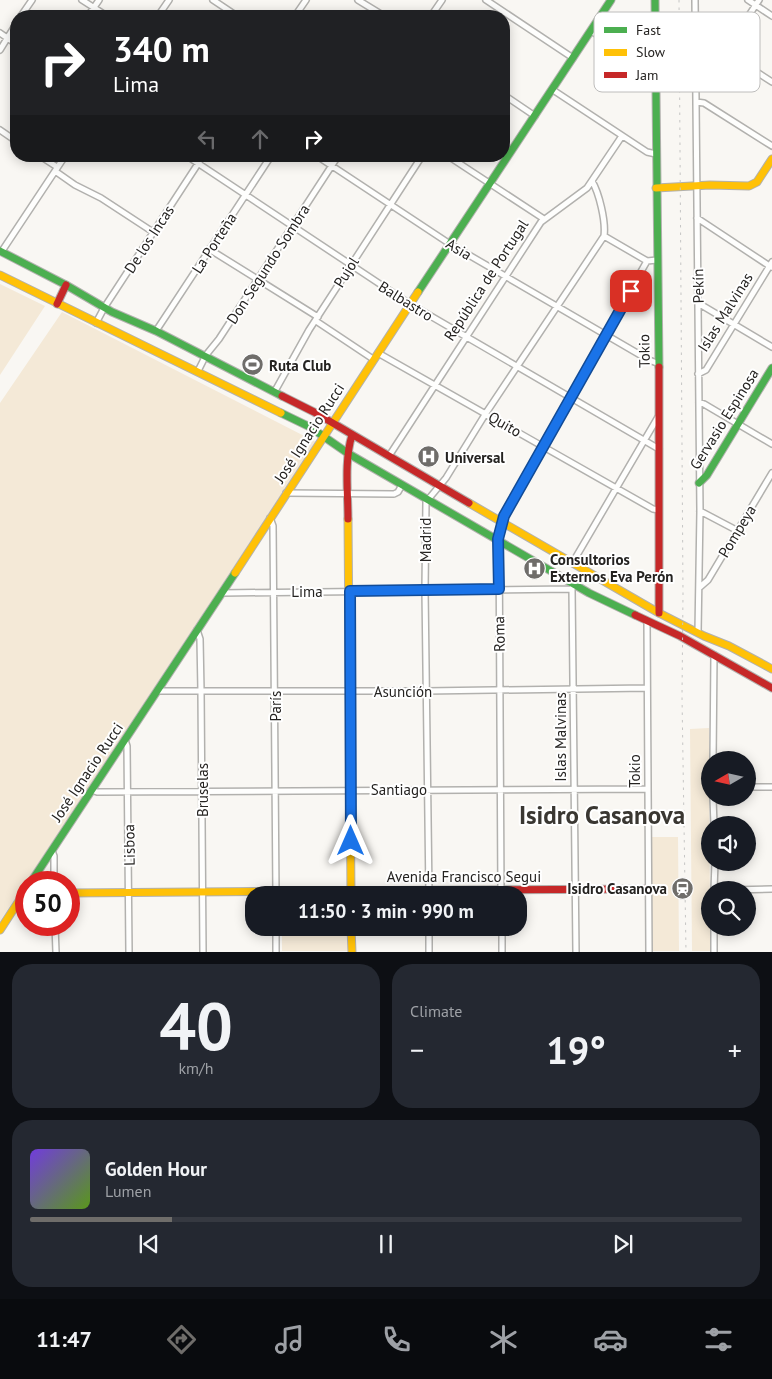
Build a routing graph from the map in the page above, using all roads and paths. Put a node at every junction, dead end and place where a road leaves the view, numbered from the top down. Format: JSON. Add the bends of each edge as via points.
{"nodes":[{"id":1,"x":82,"y":0,"type":"edge"},
{"id":2,"x":99,"y":0,"type":"edge"},
{"id":3,"x":213,"y":0,"type":"edge"},
{"id":4,"x":358,"y":0,"type":"edge"},
{"id":5,"x":486,"y":0,"type":"edge"},
{"id":6,"x":611,"y":0,"type":"edge"},
{"id":7,"x":748,"y":0,"type":"edge"},
{"id":8,"x":757,"y":2,"type":"edge"},
{"id":9,"x":94,"y":8,"type":"junction"},
{"id":10,"x":97,"y":10,"type":"edge"},
{"id":11,"x":225,"y":10,"type":"edge"},
{"id":12,"x":374,"y":10,"type":"edge"},
{"id":13,"x":501,"y":10,"type":"edge"},
{"id":14,"x":603,"y":12,"type":"edge"},
{"id":15,"x":510,"y":16,"type":"edge"},
{"id":16,"x":772,"y":16,"type":"edge"},
{"id":17,"x":594,"y":26,"type":"edge"},
{"id":18,"x":591,"y":31,"type":"junction"},
{"id":19,"x":10,"y":33,"type":"edge"},
{"id":20,"x":594,"y":33,"type":"edge"},
{"id":21,"x":0,"y":34,"type":"edge"},
{"id":22,"x":7,"y":38,"type":"junction"},
{"id":23,"x":10,"y":40,"type":"edge"},
{"id":24,"x":0,"y":50,"type":"edge"},
{"id":25,"x":573,"y":58,"type":"junction"},
{"id":26,"x":760,"y":74,"type":"edge"},
{"id":27,"x":772,"y":82,"type":"edge"},
{"id":28,"x":553,"y":90,"type":"junction"},
{"id":29,"x":655,"y":92,"type":"edge"},
{"id":30,"x":696,"y":92,"type":"edge"},
{"id":31,"x":510,"y":99,"type":"edge"},
{"id":32,"x":696,"y":102,"type":"junction"},
{"id":33,"x":535,"y":116,"type":"junction"},
{"id":34,"x":622,"y":136,"type":"junction"},
{"id":35,"x":772,"y":146,"type":"edge"},
{"id":36,"x":510,"y":153,"type":"edge"},
{"id":37,"x":656,"y":154,"type":"junction"},
{"id":38,"x":772,"y":159,"type":"edge"},
{"id":39,"x":47,"y":162,"type":"edge"},
{"id":40,"x":61,"y":162,"type":"edge"},
{"id":41,"x":195,"y":162,"type":"edge"},
{"id":42,"x":267,"y":162,"type":"edge"},
{"id":43,"x":326,"y":162,"type":"edge"},
{"id":44,"x":334,"y":162,"type":"edge"},
{"id":45,"x":418,"y":162,"type":"edge"},
{"id":46,"x":457,"y":162,"type":"edge"},
{"id":47,"x":504,"y":162,"type":"edge"},
{"id":48,"x":198,"y":164,"type":"junction"},
{"id":49,"x":332,"y":166,"type":"junction"},
{"id":50,"x":56,"y":169,"type":"junction"},
{"id":51,"x":592,"y":181,"type":"junction"},
{"id":52,"x":490,"y":183,"type":"junction"},
{"id":53,"x":697,"y":187,"type":"junction"},
{"id":54,"x":656,"y":188,"type":"junction"},
{"id":55,"x":246,"y":195,"type":"junction"},
{"id":56,"x":390,"y":205,"type":"junction"},
{"id":57,"x":697,"y":218,"type":"junction"},
{"id":58,"x":544,"y":219,"type":"junction"},
{"id":59,"x":292,"y":226,"type":"junction"},
{"id":60,"x":153,"y":232,"type":"junction"},
{"id":61,"x":604,"y":236,"type":"junction"},
{"id":62,"x":450,"y":244,"type":"junction"},
{"id":63,"x":210,"y":249,"type":"junction"},
{"id":64,"x":1,"y":251,"type":"edge"},
{"id":65,"x":657,"y":260,"type":"junction"},
{"id":66,"x":647,"y":262,"type":"junction"},
{"id":67,"x":350,"y":265,"type":"junction"},
{"id":68,"x":771,"y":265,"type":"edge"},
{"id":69,"x":0,"y":274,"type":"edge"},
{"id":70,"x":504,"y":276,"type":"junction"},
{"id":71,"x":258,"y":279,"type":"junction"},
{"id":72,"x":66,"y":286,"type":"junction"},
{"id":73,"x":698,"y":303,"type":"junction"},
{"id":74,"x":57,"y":304,"type":"junction"},
{"id":75,"x":410,"y":304,"type":"junction"},
{"id":76,"x":556,"y":306,"type":"junction"},
{"id":77,"x":104,"y":308,"type":"junction"},
{"id":78,"x":317,"y":319,"type":"junction"},
{"id":79,"x":96,"y":323,"type":"junction"},
{"id":80,"x":734,"y":324,"type":"junction"},
{"id":81,"x":156,"y":331,"type":"junction"},
{"id":82,"x":606,"y":335,"type":"junction"},
{"id":83,"x":464,"y":337,"type":"junction"},
{"id":84,"x":772,"y":347,"type":"edge"},
{"id":85,"x":206,"y":356,"type":"junction"},
{"id":86,"x":376,"y":356,"type":"junction"},
{"id":87,"x":657,"y":363,"type":"junction"},
{"id":88,"x":516,"y":367,"type":"junction"},
{"id":89,"x":772,"y":368,"type":"edge"},
{"id":90,"x":198,"y":370,"type":"junction"},
{"id":91,"x":698,"y":374,"type":"junction"},
{"id":92,"x":434,"y":385,"type":"junction"},
{"id":93,"x":275,"y":391,"type":"junction"},
{"id":94,"x":570,"y":398,"type":"junction"},
{"id":95,"x":699,"y":402,"type":"junction"},
{"id":96,"x":486,"y":413,"type":"junction"},
{"id":97,"x":658,"y":416,"type":"junction"},
{"id":98,"x":333,"y":422,"type":"junction"},
{"id":99,"x":739,"y":425,"type":"junction"},
{"id":100,"x":352,"y":434,"type":"junction"},
{"id":101,"x":324,"y":436,"type":"junction"},
{"id":102,"x":643,"y":440,"type":"junction"},
{"id":103,"x":772,"y":444,"type":"edge"},
{"id":104,"x":543,"y":446,"type":"junction"},
{"id":105,"x":659,"y":450,"type":"junction"},
{"id":106,"x":348,"y":454,"type":"junction"},
{"id":107,"x":389,"y":456,"type":"junction"},
{"id":108,"x":772,"y":473,"type":"edge"},
{"id":109,"x":700,"y":483,"type":"junction"},
{"id":110,"x":402,"y":485,"type":"junction"},
{"id":111,"x":440,"y":486,"type":"junction"},
{"id":112,"x":616,"y":487,"type":"junction"},
{"id":113,"x":286,"y":493,"type":"junction"},
{"id":114,"x":348,"y":493,"type":"junction"},
{"id":115,"x":427,"y":500,"type":"junction"},
{"id":116,"x":659,"y":510,"type":"junction"},
{"id":117,"x":700,"y":511,"type":"junction"},
{"id":118,"x":270,"y":518,"type":"junction"},
{"id":119,"x":501,"y":521,"type":"junction"},
{"id":120,"x":738,"y":531,"type":"junction"},
{"id":121,"x":498,"y":539,"type":"junction"},
{"id":122,"x":573,"y":562,"type":"junction"},
{"id":123,"x":573,"y":586,"type":"junction"},
{"id":124,"x":700,"y":587,"type":"junction"},
{"id":125,"x":499,"y":589,"type":"junction"},
{"id":126,"x":425,"y":590,"type":"junction"},
{"id":127,"x":350,"y":591,"type":"junction"},
{"id":128,"x":274,"y":592,"type":"junction"},
{"id":129,"x":222,"y":593,"type":"junction"},
{"id":130,"x":659,"y":613,"type":"junction"},
{"id":131,"x":647,"y":621,"type":"junction"},
{"id":132,"x":197,"y":629,"type":"junction"},
{"id":133,"x":698,"y":632,"type":"junction"},
{"id":134,"x":714,"y":655,"type":"junction"},
{"id":135,"x":772,"y":669,"type":"edge"},
{"id":136,"x":647,"y":688,"type":"junction"},
{"id":137,"x":772,"y":688,"type":"edge"},
{"id":138,"x":573,"y":689,"type":"junction"},
{"id":139,"x":500,"y":690,"type":"junction"},
{"id":140,"x":158,"y":691,"type":"junction"},
{"id":141,"x":201,"y":691,"type":"junction"},
{"id":142,"x":274,"y":691,"type":"junction"},
{"id":143,"x":351,"y":691,"type":"junction"},
{"id":144,"x":426,"y":691,"type":"junction"},
{"id":145,"x":125,"y":740,"type":"junction"},
{"id":146,"x":713,"y":751,"type":"edge"},
{"id":147,"x":756,"y":787,"type":"edge"},
{"id":148,"x":772,"y":787,"type":"edge"},
{"id":149,"x":573,"y":788,"type":"junction"},
{"id":150,"x":428,"y":789,"type":"junction"},
{"id":151,"x":500,"y":789,"type":"junction"},
{"id":152,"x":647,"y":789,"type":"junction"},
{"id":153,"x":91,"y":790,"type":"junction"},
{"id":154,"x":275,"y":790,"type":"junction"},
{"id":155,"x":351,"y":790,"type":"junction"},
{"id":156,"x":128,"y":791,"type":"junction"},
{"id":157,"x":202,"y":791,"type":"junction"},
{"id":158,"x":52,"y":851,"type":"junction"},
{"id":159,"x":38,"y":871,"type":"edge"},
{"id":160,"x":54,"y":871,"type":"edge"},
{"id":161,"x":276,"y":886,"type":"edge"},
{"id":162,"x":351,"y":886,"type":"edge"},
{"id":163,"x":429,"y":886,"type":"edge"},
{"id":164,"x":501,"y":886,"type":"edge"},
{"id":165,"x":576,"y":889,"type":"junction"},
{"id":166,"x":649,"y":889,"type":"junction"},
{"id":167,"x":756,"y":889,"type":"edge"},
{"id":168,"x":772,"y":889,"type":"edge"},
{"id":169,"x":527,"y":891,"type":"edge"},
{"id":170,"x":80,"y":892,"type":"edge"},
{"id":171,"x":129,"y":892,"type":"junction"},
{"id":172,"x":202,"y":892,"type":"junction"},
{"id":173,"x":245,"y":893,"type":"edge"},
{"id":174,"x":15,"y":907,"type":"edge"},
{"id":175,"x":0,"y":930,"type":"edge"},
{"id":176,"x":55,"y":936,"type":"edge"},
{"id":177,"x":276,"y":936,"type":"edge"},
{"id":178,"x":352,"y":936,"type":"edge"},
{"id":179,"x":429,"y":936,"type":"edge"},
{"id":180,"x":502,"y":936,"type":"edge"},
{"id":181,"x":714,"y":936,"type":"edge"},
{"id":182,"x":56,"y":952,"type":"edge"},
{"id":183,"x":129,"y":952,"type":"edge"},
{"id":184,"x":203,"y":952,"type":"edge"},
{"id":185,"x":276,"y":952,"type":"edge"},
{"id":186,"x":352,"y":952,"type":"edge"},
{"id":187,"x":429,"y":952,"type":"edge"},
{"id":188,"x":502,"y":952,"type":"edge"},
{"id":189,"x":576,"y":952,"type":"edge"},
{"id":190,"x":649,"y":952,"type":"edge"},
{"id":191,"x":714,"y":952,"type":"edge"}],
"edges":[{"from":1,"to":9,"type":"street"},
{"from":2,"to":9,"type":"street"},
{"from":3,"to":11,"type":"street"},
{"from":4,"to":12,"type":"street"},
{"from":5,"to":13,"type":"street"},
{"from":6,"to":14,"type":"main road","name":"José Ignacio Rucci"},
{"from":7,"to":8,"type":"street"},
{"from":8,"to":16,"type":"street"},
{"from":9,"to":10,"type":"street"},
{"from":15,"to":25,"type":"street"},
{"from":17,"to":18,"type":"main road","name":"José Ignacio Rucci"},
{"from":18,"to":20,"type":"street"},
{"from":18,"to":25,"type":"main road","name":"José Ignacio Rucci"},
{"from":19,"to":22,"type":"street"},
{"from":21,"to":22,"type":"street"},
{"from":22,"to":23,"type":"street"},
{"from":22,"to":24,"type":"street"},
{"from":25,"to":28,"type":"main road","name":"José Ignacio Rucci"},
{"from":26,"to":27,"type":"street"},
{"from":28,"to":33,"type":"main road","name":"José Ignacio Rucci"},
{"from":28,"to":34,"type":"street"},
{"from":29,"to":37,"type":"main road","name":"Tokio"},
{"from":30,"to":32,"type":"street","name":"Pekín"},
{"from":31,"to":33,"type":"street"},
{"from":32,"to":35,"type":"street","via":[[704,103]]},
{"from":32,"to":53,"type":"street","name":"Pekín"},
{"from":33,"to":36,"type":"main road","name":"José Ignacio Rucci"},
{"from":34,"to":37,"type":"street"},
{"from":34,"to":51,"type":"street","name":"República de Portugal"},
{"from":37,"to":54,"type":"main road","name":"Tokio"},
{"from":38,"to":53,"type":"main road","via":[[754,185]]},
{"from":39,"to":50,"type":"street"},
{"from":40,"to":50,"type":"street"},
{"from":41,"to":48,"type":"street","name":"Balbastro"},
{"from":42,"to":55,"type":"street","name":"La Porteña"},
{"from":43,"to":49,"type":"street","name":"Asia"},
{"from":44,"to":49,"type":"street","name":"Don Segundo Sombra"},
{"from":45,"to":56,"type":"street","name":"Pujol"},
{"from":46,"to":52,"type":"street"},
{"from":47,"to":52,"type":"main road","name":"José Ignacio Rucci"},
{"from":48,"to":55,"type":"street","name":"Balbastro"},
{"from":48,"to":60,"type":"street","name":"De los Incas"},
{"from":49,"to":56,"type":"street","name":"Asia"},
{"from":49,"to":59,"type":"street","name":"Don Segundo Sombra"},
{"from":50,"to":60,"type":"street","via":[[75,185]]},
{"from":50,"to":64,"type":"street"},
{"from":51,"to":58,"type":"street","name":"República de Portugal","via":[[582,193]]},
{"from":51,"to":61,"type":"street","via":[[598,194]]},
{"from":52,"to":58,"type":"street"},
{"from":52,"to":62,"type":"main road","name":"José Ignacio Rucci"},
{"from":53,"to":54,"type":"main road"},
{"from":53,"to":57,"type":"street","name":"Pekín"},
{"from":54,"to":65,"type":"main road","name":"Tokio"},
{"from":55,"to":59,"type":"street","name":"Balbastro"},
{"from":55,"to":63,"type":"street","name":"La Porteña"},
{"from":56,"to":62,"type":"street","name":"Asia"},
{"from":56,"to":67,"type":"street","name":"Pujol"},
{"from":57,"to":68,"type":"street"},
{"from":57,"to":73,"type":"street","name":"Pekín"},
{"from":58,"to":70,"type":"street","name":"República de Portugal"},
{"from":59,"to":67,"type":"street","name":"Balbastro"},
{"from":59,"to":71,"type":"street","name":"Don Segundo Sombra"},
{"from":60,"to":77,"type":"street","name":"De los Incas"},
{"from":61,"to":66,"type":"street"},
{"from":61,"to":76,"type":"street","name":"Madrid"},
{"from":62,"to":70,"type":"street","name":"Asia"},
{"from":62,"to":75,"type":"main road","name":"José Ignacio Rucci"},
{"from":63,"to":71,"type":"street","name":"Quito"},
{"from":63,"to":81,"type":"street","name":"La Porteña"},
{"from":64,"to":72,"type":"main road"},
{"from":65,"to":66,"type":"street"},
{"from":65,"to":87,"type":"main road","name":"Tokio"},
{"from":66,"to":82,"type":"street","name":"Roma"},
{"from":67,"to":75,"type":"street","name":"Balbastro"},
{"from":67,"to":78,"type":"street","name":"Pujol"},
{"from":68,"to":80,"type":"street","name":"Islas Malvinas"},
{"from":69,"to":74,"type":"main road"},
{"from":70,"to":76,"type":"street","name":"Asia"},
{"from":70,"to":83,"type":"street","name":"República de Portugal"},
{"from":71,"to":78,"type":"street","name":"Quito"},
{"from":71,"to":85,"type":"street","name":"Don Segundo Sombra"},
{"from":72,"to":74,"type":"main road"},
{"from":72,"to":77,"type":"main road"},
{"from":73,"to":80,"type":"street"},
{"from":73,"to":91,"type":"street","name":"Pekín"},
{"from":74,"to":79,"type":"main road"},
{"from":75,"to":83,"type":"street","name":"Balbastro"},
{"from":75,"to":86,"type":"main road","name":"José Ignacio Rucci"},
{"from":76,"to":82,"type":"street","name":"Asia"},
{"from":76,"to":88,"type":"street","name":"Madrid"},
{"from":77,"to":79,"type":"street","name":"De los Incas"},
{"from":77,"to":81,"type":"main road"},
{"from":78,"to":86,"type":"street","name":"Quito"},
{"from":78,"to":93,"type":"street","name":"Pujol"},
{"from":79,"to":90,"type":"main road"},
{"from":80,"to":84,"type":"street"},
{"from":80,"to":91,"type":"street","name":"Islas Malvinas","via":[[706,370]]},
{"from":81,"to":85,"type":"main road"},
{"from":82,"to":87,"type":"street","name":"Asia"},
{"from":82,"to":94,"type":"street","name":"Roma"},
{"from":83,"to":88,"type":"street","name":"Balbastro"},
{"from":83,"to":92,"type":"street","name":"República de Portugal"},
{"from":85,"to":90,"type":"street","name":"Don Segundo Sombra"},
{"from":85,"to":93,"type":"main road"},
{"from":86,"to":92,"type":"street","name":"Quito"},
{"from":86,"to":98,"type":"main road","name":"José Ignacio Rucci"},
{"from":87,"to":97,"type":"main road","name":"Tokio"},
{"from":88,"to":94,"type":"street","name":"Balbastro"},
{"from":88,"to":96,"type":"street","name":"Madrid"},
{"from":89,"to":99,"type":"main road","name":"Gervasio Espinosa"},
{"from":90,"to":101,"type":"main road"},
{"from":91,"to":95,"type":"street","name":"Pekín"},
{"from":92,"to":96,"type":"street","name":"Quito"},
{"from":92,"to":107,"type":"street","name":"República de Portugal"},
{"from":93,"to":98,"type":"main road"},
{"from":94,"to":102,"type":"street","name":"Balbastro"},
{"from":94,"to":104,"type":"street","name":"Roma"},
{"from":95,"to":99,"type":"street"},
{"from":95,"to":109,"type":"street","name":"Pekín"},
{"from":96,"to":104,"type":"street","name":"Quito"},
{"from":96,"to":111,"type":"street","name":"Madrid"},
{"from":97,"to":102,"type":"street"},
{"from":97,"to":105,"type":"main road","name":"Tokio"},
{"from":98,"to":100,"type":"main road"},
{"from":98,"to":101,"type":"main road","name":"José Ignacio Rucci"},
{"from":99,"to":103,"type":"street"},
{"from":99,"to":109,"type":"main road","name":"Gervasio Espinosa"},
{"from":100,"to":106,"type":"main road"},
{"from":100,"to":107,"type":"main road"},
{"from":101,"to":106,"type":"main road"},
{"from":101,"to":113,"type":"main road","name":"José Ignacio Rucci"},
{"from":102,"to":105,"type":"street","name":"Balbastro"},
{"from":102,"to":112,"type":"street"},
{"from":104,"to":112,"type":"street","name":"Quito"},
{"from":104,"to":119,"type":"street","name":"Roma"},
{"from":105,"to":116,"type":"main road","name":"Tokio"},
{"from":106,"to":110,"type":"main road"},
{"from":106,"to":114,"type":"main road"},
{"from":107,"to":111,"type":"main road"},
{"from":108,"to":120,"type":"street","name":"Pompeya"},
{"from":109,"to":117,"type":"street","name":"Pekín"},
{"from":110,"to":114,"type":"street","via":[[394,494]]},
{"from":110,"to":115,"type":"main road"},
{"from":111,"to":115,"type":"street","name":"Madrid"},
{"from":111,"to":119,"type":"main road"},
{"from":112,"to":116,"type":"street","name":"Quito"},
{"from":112,"to":122,"type":"street"},
{"from":113,"to":114,"type":"street"},
{"from":113,"to":118,"type":"main road","name":"José Ignacio Rucci"},
{"from":114,"to":127,"type":"main road"},
{"from":115,"to":121,"type":"main road"},
{"from":115,"to":126,"type":"street","name":"Madrid"},
{"from":116,"to":130,"type":"main road","name":"Tokio"},
{"from":117,"to":120,"type":"street"},
{"from":117,"to":124,"type":"street","name":"Pekín"},
{"from":118,"to":128,"type":"street","name":"París","via":[[273,526]]},
{"from":118,"to":129,"type":"main road","name":"José Ignacio Rucci"},
{"from":119,"to":121,"type":"street","name":"Roma"},
{"from":119,"to":122,"type":"main road"},
{"from":120,"to":124,"type":"street","name":"Pompeya","via":[[708,580]]},
{"from":121,"to":123,"type":"main road"},
{"from":121,"to":125,"type":"street","name":"Roma"},
{"from":122,"to":130,"type":"main road"},
{"from":123,"to":125,"type":"street","name":"Lima"},
{"from":123,"to":131,"type":"main road"},
{"from":123,"to":138,"type":"street","name":"Islas Malvinas"},
{"from":124,"to":133,"type":"street","name":"Pekín"},
{"from":125,"to":126,"type":"street","name":"Lima"},
{"from":125,"to":139,"type":"street","name":"Roma"},
{"from":126,"to":127,"type":"street","name":"Lima"},
{"from":126,"to":144,"type":"street","name":"Madrid"},
{"from":127,"to":128,"type":"street","name":"Lima"},
{"from":127,"to":143,"type":"main road"},
{"from":128,"to":129,"type":"street","name":"Lima"},
{"from":128,"to":142,"type":"street","name":"París"},
{"from":129,"to":132,"type":"main road","name":"José Ignacio Rucci"},
{"from":130,"to":133,"type":"main road"},
{"from":131,"to":134,"type":"main road"},
{"from":131,"to":136,"type":"street","name":"Tokio"},
{"from":132,"to":140,"type":"main road","name":"José Ignacio Rucci"},
{"from":132,"to":141,"type":"street","name":"Bruselas"},
{"from":133,"to":135,"type":"main road"},
{"from":134,"to":137,"type":"main road"},
{"from":134,"to":146,"type":"street"},
{"from":136,"to":138,"type":"street","name":"Asunción"},
{"from":136,"to":152,"type":"street","name":"Tokio"},
{"from":138,"to":139,"type":"street","name":"Asunción"},
{"from":138,"to":149,"type":"street","name":"Islas Malvinas"},
{"from":139,"to":144,"type":"street","name":"Asunción"},
{"from":139,"to":151,"type":"street","name":"Roma"},
{"from":140,"to":141,"type":"street","name":"Asunción"},
{"from":140,"to":145,"type":"main road","name":"José Ignacio Rucci"},
{"from":141,"to":142,"type":"street","name":"Asunción"},
{"from":141,"to":157,"type":"street","name":"Bruselas"},
{"from":142,"to":143,"type":"street","name":"Asunción"},
{"from":142,"to":154,"type":"street","name":"París"},
{"from":143,"to":144,"type":"street","name":"Asunción"},
{"from":143,"to":155,"type":"main road"},
{"from":144,"to":150,"type":"street","name":"Madrid"},
{"from":145,"to":153,"type":"main road","name":"José Ignacio Rucci"},
{"from":145,"to":156,"type":"street","name":"Lisboa"},
{"from":147,"to":148,"type":"street"},
{"from":149,"to":151,"type":"street","name":"Santiago"},
{"from":149,"to":152,"type":"street","name":"Santiago"},
{"from":149,"to":165,"type":"street","name":"Islas Malvinas"},
{"from":150,"to":151,"type":"street","name":"Santiago"},
{"from":150,"to":155,"type":"street","name":"Santiago"},
{"from":150,"to":163,"type":"street","name":"Madrid"},
{"from":151,"to":164,"type":"street","name":"Roma"},
{"from":152,"to":166,"type":"street","name":"Tokio"},
{"from":153,"to":156,"type":"street","name":"Santiago"},
{"from":153,"to":158,"type":"main road","name":"José Ignacio Rucci"},
{"from":154,"to":155,"type":"street","name":"Santiago"},
{"from":154,"to":157,"type":"street","name":"Santiago"},
{"from":154,"to":161,"type":"street","name":"París"},
{"from":155,"to":162,"type":"main road"},
{"from":156,"to":157,"type":"street","name":"Santiago"},
{"from":156,"to":171,"type":"street","name":"Lisboa"},
{"from":157,"to":172,"type":"street","name":"Bruselas"},
{"from":158,"to":159,"type":"main road","name":"José Ignacio Rucci"},
{"from":158,"to":160,"type":"street"},
{"from":165,"to":166,"type":"main road","name":"Avenida Francisco Segui"},
{"from":165,"to":169,"type":"main road","name":"Avenida Francisco Segui"},
{"from":165,"to":189,"type":"street","name":"Islas Malvinas"},
{"from":166,"to":190,"type":"street","name":"Tokio"},
{"from":167,"to":168,"type":"street"},
{"from":170,"to":171,"type":"main road","name":"Avenida Francisco Segui"},
{"from":171,"to":172,"type":"main road","name":"Avenida Francisco Segui"},
{"from":171,"to":183,"type":"street","name":"Lisboa"},
{"from":172,"to":173,"type":"main road","name":"Avenida Francisco Segui"},
{"from":172,"to":184,"type":"street","name":"Bruselas"},
{"from":174,"to":175,"type":"main road"},
{"from":176,"to":182,"type":"street"},
{"from":177,"to":185,"type":"street"},
{"from":178,"to":186,"type":"main road"},
{"from":179,"to":187,"type":"street"},
{"from":180,"to":188,"type":"street"},
{"from":181,"to":191,"type":"street"}]}
